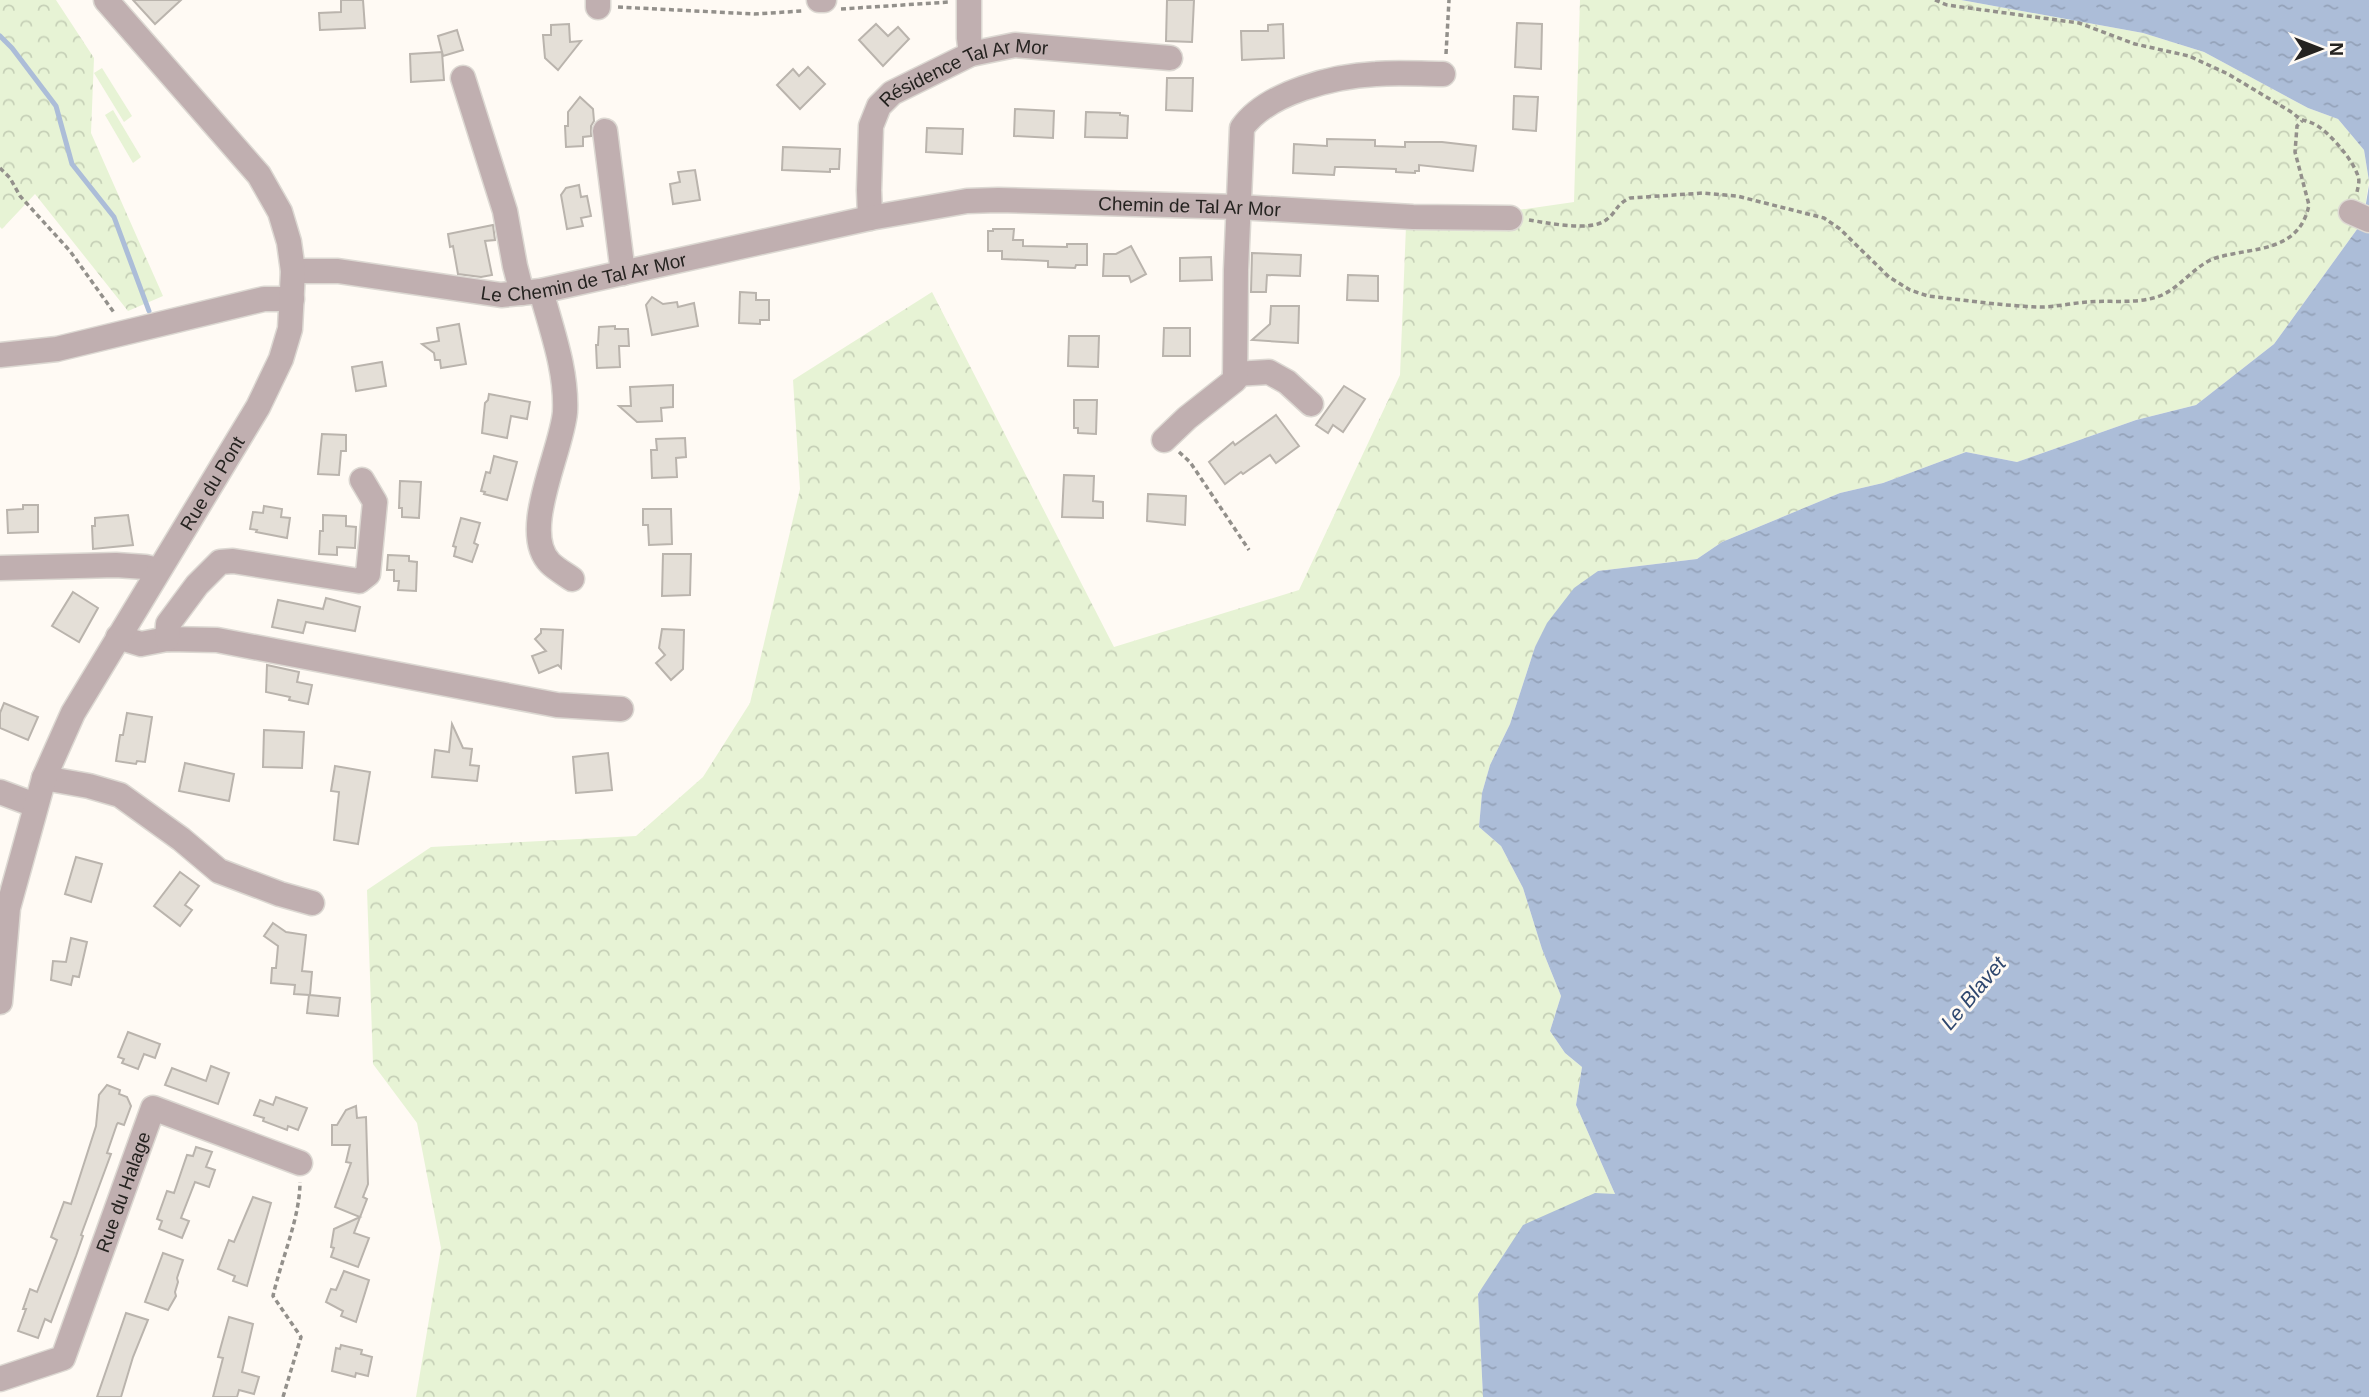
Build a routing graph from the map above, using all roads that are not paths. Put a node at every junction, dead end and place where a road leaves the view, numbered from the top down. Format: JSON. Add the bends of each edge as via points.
{"nodes":[{"id":1,"x":106,"y":0,"type":"edge"},
{"id":2,"x":969,"y":1,"type":"edge"},
{"id":3,"x":971,"y":54,"type":"junction"},
{"id":4,"x":1170,"y":58,"type":"dead end"},
{"id":5,"x":1443,"y":74,"type":"road end"},
{"id":6,"x":464,"y":78,"type":"dead end"},
{"id":7,"x":605,"y":131,"type":"dead end"},
{"id":8,"x":1238,"y":207,"type":"junction"},
{"id":9,"x":870,"y":218,"type":"junction"},
{"id":10,"x":1510,"y":218,"type":"road end"},
{"id":11,"x":293,"y":271,"type":"junction"},
{"id":12,"x":623,"y":273,"type":"junction"},
{"id":13,"x":532,"y":292,"type":"junction"},
{"id":14,"x":292,"y":299,"type":"junction"},
{"id":15,"x":0,"y":355,"type":"edge"},
{"id":16,"x":1236,"y":374,"type":"junction"},
{"id":17,"x":1311,"y":404,"type":"dead end"},
{"id":18,"x":1164,"y":440,"type":"road end"},
{"id":19,"x":362,"y":480,"type":"dead end"},
{"id":20,"x":0,"y":568,"type":"edge"},
{"id":21,"x":158,"y":570,"type":"junction"},
{"id":22,"x":572,"y":579,"type":"dead end"},
{"id":23,"x":118,"y":637,"type":"junction"},
{"id":24,"x":167,"y":639,"type":"junction"},
{"id":25,"x":621,"y":709,"type":"dead end"},
{"id":26,"x":44,"y":778,"type":"junction"},
{"id":27,"x":0,"y":792,"type":"edge"},
{"id":28,"x":35,"y":805,"type":"junction"},
{"id":29,"x":313,"y":903,"type":"dead end"},
{"id":30,"x":4,"y":909,"type":"edge"},
{"id":31,"x":0,"y":1002,"type":"edge"},
{"id":32,"x":300,"y":1163,"type":"road end"},
{"id":33,"x":0,"y":1379,"type":"edge"}],
"edges":[{"from":1,"to":11,"type":"street","name":"Rue du Pont","via":[[259,175],[280,212]]},
{"from":2,"to":3,"type":"street"},
{"from":3,"to":4,"type":"street","name":"Résidence Tal Ar Mor","via":[[1015,45]]},
{"from":3,"to":9,"type":"street","name":"Résidence Tal Ar Mor","via":[[892,93],[879,106],[871,126]]},
{"from":5,"to":8,"type":"street","via":[[1375,74],[1327,81],[1259,109],[1242,128]]},
{"from":6,"to":13,"type":"street","via":[[505,211],[515,266]]},
{"from":7,"to":12,"type":"street"},
{"from":8,"to":9,"type":"street","name":"Chemin de Tal Ar Mor","via":[[998,200]]},
{"from":8,"to":10,"type":"street","name":"Chemin de Tal Ar Mor"},
{"from":8,"to":16,"type":"street"},
{"from":9,"to":12,"type":"street","name":"Le Chemin de Tal Ar Mor"},
{"from":11,"to":13,"type":"street","name":"Le Chemin de Tal Ar Mor","via":[[338,271],[501,295]]},
{"from":11,"to":14,"type":"street","name":"Rue du Pont"},
{"from":12,"to":13,"type":"street","name":"Le Chemin de Tal Ar Mor"},
{"from":13,"to":22,"type":"street","via":[[564,375],[565,414],[541,505],[538,537],[548,562]]},
{"from":14,"to":15,"type":"street","via":[[232,305],[57,349]]},
{"from":14,"to":21,"type":"street","name":"Rue du Pont","via":[[284,349],[258,407]]},
{"from":16,"to":17,"type":"street","via":[[1269,372]]},
{"from":16,"to":18,"type":"street","via":[[1236,380]]},
{"from":19,"to":24,"type":"street","via":[[375,502],[368,574],[359,581],[220,562],[168,624]]},
{"from":20,"to":21,"type":"street","via":[[116,565]]},
{"from":21,"to":23,"type":"street","name":"Rue du Pont"},
{"from":23,"to":24,"type":"street","via":[[141,644]]},
{"from":23,"to":26,"type":"street","name":"Rue du Pont","via":[[74,713]]},
{"from":24,"to":25,"type":"street","via":[[217,640],[557,705]]},
{"from":26,"to":28,"type":"street","name":"Rue du Pont"},
{"from":26,"to":29,"type":"street","via":[[120,795],[219,871]]},
{"from":27,"to":28,"type":"street"},
{"from":28,"to":30,"type":"street","name":"Rue du Pont"},
{"from":30,"to":31,"type":"street","name":"Rue du Pont"},
{"from":32,"to":33,"type":"street","name":"Rue du Halage","via":[[153,1108],[64,1358]]}]}
